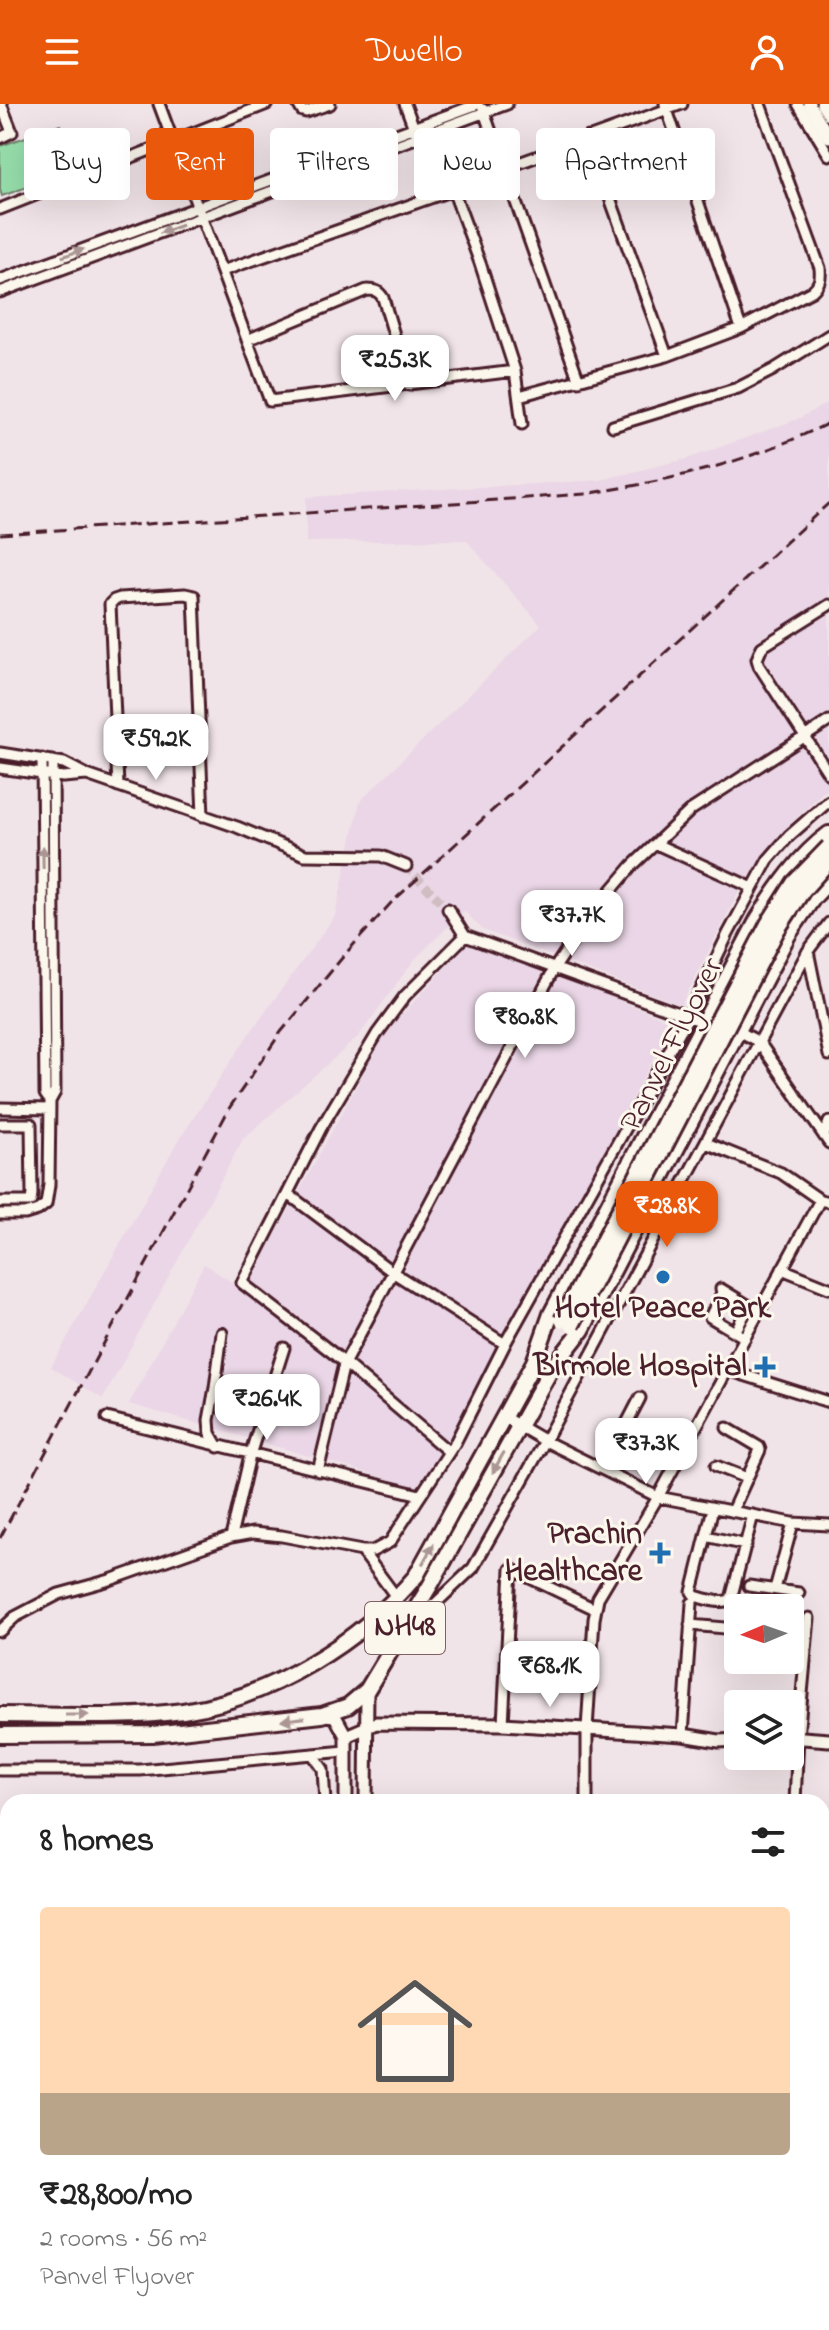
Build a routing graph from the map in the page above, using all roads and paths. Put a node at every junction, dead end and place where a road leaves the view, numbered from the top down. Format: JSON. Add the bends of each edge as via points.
{"nodes":[{"id":1,"x":1,"y":104,"type":"edge"},
{"id":2,"x":159,"y":104,"type":"edge"},
{"id":3,"x":267,"y":104,"type":"edge"},
{"id":4,"x":298,"y":104,"type":"edge"},
{"id":5,"x":330,"y":104,"type":"edge"},
{"id":6,"x":405,"y":104,"type":"edge"},
{"id":7,"x":507,"y":104,"type":"edge"},
{"id":8,"x":682,"y":104,"type":"edge"},
{"id":9,"x":760,"y":104,"type":"edge"},
{"id":10,"x":798,"y":104,"type":"edge"},
{"id":11,"x":809,"y":104,"type":"edge"},
{"id":12,"x":822,"y":104,"type":"edge"},
{"id":13,"x":481,"y":107,"type":"edge"},
{"id":14,"x":666,"y":107,"type":"edge"},
{"id":15,"x":829,"y":115,"type":"edge"},
{"id":16,"x":168,"y":128,"type":"edge"},
{"id":17,"x":206,"y":128,"type":"edge"},
{"id":18,"x":414,"y":128,"type":"edge"},
{"id":19,"x":426,"y":128,"type":"edge"},
{"id":20,"x":489,"y":128,"type":"edge"},
{"id":21,"x":611,"y":128,"type":"edge"},
{"id":22,"x":414,"y":133,"type":"edge"},
{"id":23,"x":829,"y":137,"type":"edge"},
{"id":24,"x":0,"y":138,"type":"edge"},
{"id":25,"x":146,"y":152,"type":"edge"},
{"id":26,"x":829,"y":155,"type":"edge"},
{"id":27,"x":195,"y":200,"type":"edge"},
{"id":28,"x":424,"y":200,"type":"edge"},
{"id":29,"x":457,"y":200,"type":"edge"},
{"id":30,"x":516,"y":200,"type":"edge"},
{"id":31,"x":611,"y":200,"type":"edge"},
{"id":32,"x":0,"y":209,"type":"edge"},
{"id":33,"x":200,"y":212,"type":"junction"},
{"id":34,"x":222,"y":271,"type":"junction"},
{"id":35,"x":0,"y":280,"type":"edge"},
{"id":36,"x":0,"y":292,"type":"edge"},
{"id":37,"x":741,"y":328,"type":"junction"},
{"id":38,"x":829,"y":335,"type":"edge"},
{"id":39,"x":247,"y":340,"type":"junction"},
{"id":40,"x":667,"y":356,"type":"junction"},
{"id":41,"x":515,"y":371,"type":"junction"},
{"id":42,"x":579,"y":381,"type":"junction"},
{"id":43,"x":409,"y":385,"type":"junction"},
{"id":44,"x":519,"y":396,"type":"junction"},
{"id":45,"x":522,"y":424,"type":"dead end"},
{"id":46,"x":613,"y":426,"type":"dead end"},
{"id":47,"x":829,"y":605,"type":"edge"},
{"id":48,"x":829,"y":721,"type":"edge"},
{"id":49,"x":804,"y":737,"type":"junction"},
{"id":50,"x":0,"y":753,"type":"edge"},
{"id":51,"x":42,"y":759,"type":"junction"},
{"id":52,"x":53,"y":761,"type":"junction"},
{"id":53,"x":0,"y":768,"type":"edge"},
{"id":54,"x":42,"y":773,"type":"junction"},
{"id":55,"x":829,"y":774,"type":"edge"},
{"id":56,"x":53,"y":775,"type":"junction"},
{"id":57,"x":87,"y":775,"type":"junction"},
{"id":58,"x":118,"y":786,"type":"junction"},
{"id":59,"x":829,"y":801,"type":"edge"},
{"id":60,"x":203,"y":816,"type":"junction"},
{"id":61,"x":829,"y":834,"type":"edge"},
{"id":62,"x":656,"y":844,"type":"junction"},
{"id":63,"x":829,"y":847,"type":"edge"},
{"id":64,"x":829,"y":861,"type":"edge"},
{"id":65,"x":406,"y":866,"type":"tunnel mouth"},
{"id":66,"x":829,"y":881,"type":"edge"},
{"id":67,"x":753,"y":888,"type":"junction"},
{"id":68,"x":448,"y":909,"type":"tunnel mouth"},
{"id":69,"x":829,"y":923,"type":"edge"},
{"id":70,"x":465,"y":936,"type":"junction"},
{"id":71,"x":829,"y":940,"type":"edge"},
{"id":72,"x":811,"y":947,"type":"junction"},
{"id":73,"x":49,"y":957,"type":"junction"},
{"id":74,"x":554,"y":969,"type":"junction"},
{"id":75,"x":688,"y":1017,"type":"junction"},
{"id":76,"x":704,"y":1022,"type":"junction"},
{"id":77,"x":738,"y":1031,"type":"junction"},
{"id":78,"x":759,"y":1042,"type":"junction"},
{"id":79,"x":829,"y":1055,"type":"edge"},
{"id":80,"x":50,"y":1105,"type":"junction"},
{"id":81,"x":0,"y":1108,"type":"edge"},
{"id":82,"x":829,"y":1122,"type":"edge"},
{"id":83,"x":0,"y":1124,"type":"edge"},
{"id":84,"x":827,"y":1140,"type":"edge"},
{"id":85,"x":706,"y":1143,"type":"junction"},
{"id":86,"x":288,"y":1194,"type":"junction"},
{"id":87,"x":824,"y":1201,"type":"edge"},
{"id":88,"x":0,"y":1202,"type":"edge"},
{"id":89,"x":0,"y":1214,"type":"edge"},
{"id":90,"x":782,"y":1269,"type":"junction"},
{"id":91,"x":394,"y":1273,"type":"junction"},
{"id":92,"x":829,"y":1288,"type":"edge"},
{"id":93,"x":749,"y":1306,"type":"junction"},
{"id":94,"x":759,"y":1312,"type":"junction"},
{"id":95,"x":567,"y":1323,"type":"junction"},
{"id":96,"x":735,"y":1332,"type":"junction"},
{"id":97,"x":222,"y":1333,"type":"dead end"},
{"id":98,"x":745,"y":1338,"type":"junction"},
{"id":99,"x":505,"y":1344,"type":"junction"},
{"id":100,"x":284,"y":1348,"type":"dead end"},
{"id":101,"x":534,"y":1362,"type":"junction"},
{"id":102,"x":344,"y":1364,"type":"junction"},
{"id":103,"x":728,"y":1370,"type":"junction"},
{"id":104,"x":550,"y":1371,"type":"junction"},
{"id":105,"x":640,"y":1398,"type":"dead end"},
{"id":106,"x":829,"y":1402,"type":"edge"},
{"id":107,"x":504,"y":1417,"type":"junction"},
{"id":108,"x":107,"y":1418,"type":"dead end"},
{"id":109,"x":519,"y":1426,"type":"junction"},
{"id":110,"x":727,"y":1428,"type":"dead end"},
{"id":111,"x":545,"y":1441,"type":"junction"},
{"id":112,"x":218,"y":1447,"type":"junction"},
{"id":113,"x":449,"y":1452,"type":"junction"},
{"id":114,"x":250,"y":1455,"type":"junction"},
{"id":115,"x":716,"y":1466,"type":"dead end"},
{"id":116,"x":603,"y":1469,"type":"junction"},
{"id":117,"x":318,"y":1471,"type":"junction"},
{"id":118,"x":747,"y":1478,"type":"junction"},
{"id":119,"x":420,"y":1495,"type":"junction"},
{"id":120,"x":658,"y":1497,"type":"junction"},
{"id":121,"x":713,"y":1508,"type":"junction"},
{"id":122,"x":732,"y":1511,"type":"junction"},
{"id":123,"x":753,"y":1515,"type":"junction"},
{"id":124,"x":793,"y":1523,"type":"junction"},
{"id":125,"x":829,"y":1525,"type":"edge"},
{"id":126,"x":706,"y":1536,"type":"junction"},
{"id":127,"x":231,"y":1537,"type":"junction"},
{"id":128,"x":746,"y":1545,"type":"junction"},
{"id":129,"x":362,"y":1551,"type":"junction"},
{"id":130,"x":749,"y":1586,"type":"dead end"},
{"id":131,"x":775,"y":1589,"type":"junction"},
{"id":132,"x":799,"y":1593,"type":"dead end"},
{"id":133,"x":397,"y":1598,"type":"junction"},
{"id":134,"x":692,"y":1603,"type":"dead end"},
{"id":135,"x":419,"y":1604,"type":"junction"},
{"id":136,"x":595,"y":1609,"type":"junction"},
{"id":137,"x":809,"y":1618,"type":"dead end"},
{"id":138,"x":690,"y":1625,"type":"junction"},
{"id":139,"x":724,"y":1628,"type":"edge"},
{"id":140,"x":0,"y":1631,"type":"edge"},
{"id":141,"x":367,"y":1690,"type":"junction"},
{"id":142,"x":800,"y":1690,"type":"edge"},
{"id":143,"x":0,"y":1715,"type":"edge"},
{"id":144,"x":322,"y":1715,"type":"junction"},
{"id":145,"x":503,"y":1724,"type":"junction"},
{"id":146,"x":367,"y":1726,"type":"junction"},
{"id":147,"x":587,"y":1729,"type":"junction"},
{"id":148,"x":0,"y":1735,"type":"edge"},
{"id":149,"x":683,"y":1735,"type":"junction"},
{"id":150,"x":346,"y":1736,"type":"junction"},
{"id":151,"x":804,"y":1738,"type":"edge"},
{"id":152,"x":829,"y":1740,"type":"edge"},
{"id":153,"x":724,"y":1741,"type":"edge"},
{"id":154,"x":346,"y":1751,"type":"junction"},
{"id":155,"x":313,"y":1755,"type":"junction"},
{"id":156,"x":0,"y":1770,"type":"edge"},
{"id":157,"x":795,"y":1770,"type":"edge"},
{"id":158,"x":325,"y":1794,"type":"edge"},
{"id":159,"x":346,"y":1794,"type":"edge"},
{"id":160,"x":366,"y":1794,"type":"edge"},
{"id":161,"x":587,"y":1794,"type":"edge"},
{"id":162,"x":795,"y":1794,"type":"edge"}],
"edges":[{"from":1,"to":24,"type":"street","via":[[12,132]]},
{"from":2,"to":16,"type":"street"},
{"from":3,"to":17,"type":"street"},
{"from":4,"to":5,"type":"street","via":[[306,112]]},
{"from":6,"to":18,"type":"street"},
{"from":7,"to":13,"type":"street"},
{"from":8,"to":14,"type":"street"},
{"from":9,"to":37,"type":"street","via":[[821,278],[812,291]]},
{"from":10,"to":26,"type":"street"},
{"from":11,"to":23,"type":"main road"},
{"from":12,"to":15,"type":"main road"},
{"from":13,"to":19,"type":"street"},
{"from":13,"to":20,"type":"street"},
{"from":14,"to":21,"type":"street"},
{"from":14,"to":37,"type":"street"},
{"from":22,"to":33,"type":"street"},
{"from":25,"to":32,"type":"street"},
{"from":27,"to":33,"type":"street"},
{"from":28,"to":34,"type":"street"},
{"from":29,"to":41,"type":"street"},
{"from":30,"to":42,"type":"street"},
{"from":31,"to":40,"type":"street"},
{"from":33,"to":34,"type":"street"},
{"from":35,"to":33,"type":"street","one_way":true},
{"from":33,"to":36,"type":"street","one_way":true},
{"from":34,"to":39,"type":"street"},
{"from":37,"to":40,"type":"street"},
{"from":38,"to":46,"type":"street","via":[[738,388]]},
{"from":39,"to":43,"type":"street","via":[[270,401]]},
{"from":39,"to":43,"type":"street","via":[[374,290],[383,298]]},
{"from":40,"to":42,"type":"street"},
{"from":41,"to":43,"type":"street"},
{"from":41,"to":44,"type":"street"},
{"from":42,"to":44,"type":"street"},
{"from":44,"to":45,"type":"street"},
{"from":47,"to":49,"type":"street","via":[[758,653],[759,666]]},
{"from":48,"to":49,"type":"street"},
{"from":49,"to":55,"type":"street"},
{"from":49,"to":62,"type":"street","via":[[691,810]]},
{"from":50,"to":51,"type":"street"},
{"from":51,"to":52,"type":"street"},
{"from":51,"to":54,"type":"street"},
{"from":52,"to":56,"type":"street"},
{"from":52,"to":57,"type":"street"},
{"from":53,"to":54,"type":"street"},
{"from":54,"to":56,"type":"street"},
{"from":73,"to":54,"type":"street","one_way":true},
{"from":56,"to":57,"type":"street"},
{"from":56,"to":73,"type":"street"},
{"from":57,"to":58,"type":"street"},
{"from":58,"to":60,"type":"street"},
{"from":58,"to":60,"type":"street","via":[[110,604],[120,598],[194,596]]},
{"from":59,"to":67,"type":"street","via":[[768,860]]},
{"from":60,"to":65,"type":"street","via":[[305,855],[381,856]]},
{"from":61,"to":76,"type":"highway","via":[[772,897]]},
{"from":62,"to":67,"type":"street"},
{"from":62,"to":74,"type":"street","via":[[588,918]]},
{"from":63,"to":95,"type":"highway","name":"Panvel Flyover","number":"NH48","bridge":true,"via":[[794,883],[768,924]]},
{"from":64,"to":95,"type":"highway","name":"Panvel Flyover","number":"NH48","bridge":true,"via":[[777,930]]},
{"from":66,"to":77,"type":"highway","via":[[788,935]]},
{"from":67,"to":75,"type":"street"},
{"from":68,"to":70,"type":"street"},
{"from":69,"to":72,"type":"street"},
{"from":70,"to":74,"type":"street"},
{"from":70,"to":86,"type":"street","via":[[405,996],[377,1034]]},
{"from":71,"to":72,"type":"street"},
{"from":72,"to":78,"type":"street"},
{"from":72,"to":79,"type":"street"},
{"from":73,"to":80,"type":"street","via":[[55,1092]]},
{"from":74,"to":75,"type":"street"},
{"from":74,"to":91,"type":"street"},
{"from":75,"to":76,"type":"street"},
{"from":75,"to":99,"type":"street"},
{"from":76,"to":77,"type":"street"},
{"from":76,"to":101,"type":"highway","via":[[551,1314]]},
{"from":77,"to":78,"type":"street"},
{"from":77,"to":104,"type":"highway","via":[[582,1330]]},
{"from":78,"to":84,"type":"street"},
{"from":78,"to":85,"type":"street"},
{"from":80,"to":81,"type":"street"},
{"from":80,"to":89,"type":"street","via":[[46,1204],[25,1214]]},
{"from":82,"to":84,"type":"street"},
{"from":83,"to":88,"type":"street","via":[[31,1124],[32,1198]]},
{"from":85,"to":87,"type":"street","via":[[781,1173]]},
{"from":85,"to":111,"type":"street"},
{"from":86,"to":91,"type":"street"},
{"from":86,"to":102,"type":"street","via":[[242,1283]]},
{"from":87,"to":90,"type":"street"},
{"from":90,"to":92,"type":"street"},
{"from":90,"to":94,"type":"street"},
{"from":91,"to":99,"type":"street"},
{"from":91,"to":102,"type":"street"},
{"from":93,"to":94,"type":"street"},
{"from":93,"to":96,"type":"street"},
{"from":93,"to":96,"type":"street","via":[[722,1290],[710,1317]]},
{"from":94,"to":98,"type":"street"},
{"from":95,"to":101,"type":"highway","name":"Panvel Flyover","number":"NH48"},
{"from":95,"to":104,"type":"highway","name":"Panvel Flyover","number":"NH48"},
{"from":96,"to":98,"type":"street"},
{"from":97,"to":112,"type":"street","via":[[209,1420]]},
{"from":98,"to":103,"type":"street"},
{"from":99,"to":113,"type":"street"},
{"from":100,"to":114,"type":"street"},
{"from":101,"to":107,"type":"highway","number":"NH48"},
{"from":102,"to":113,"type":"street"},
{"from":102,"to":117,"type":"street"},
{"from":103,"to":106,"type":"street"},
{"from":103,"to":120,"type":"street"},
{"from":104,"to":109,"type":"highway","number":"NH48"},
{"from":105,"to":116,"type":"street"},
{"from":107,"to":109,"type":"street"},
{"from":133,"to":107,"type":"highway","number":"NH48","one_way":true,"via":[[416,1576]]},
{"from":108,"to":112,"type":"street"},
{"from":109,"to":111,"type":"street"},
{"from":109,"to":135,"type":"highway","number":"NH48","one_way":true},
{"from":110,"to":118,"type":"street","via":[[759,1447]]},
{"from":111,"to":116,"type":"street"},
{"from":111,"to":135,"type":"street","via":[[473,1568],[435,1604]]},
{"from":112,"to":114,"type":"street"},
{"from":113,"to":119,"type":"street"},
{"from":114,"to":117,"type":"street"},
{"from":114,"to":127,"type":"street"},
{"from":115,"to":118,"type":"street"},
{"from":116,"to":120,"type":"street"},
{"from":117,"to":119,"type":"street"},
{"from":118,"to":122,"type":"street"},
{"from":119,"to":129,"type":"street","via":[[390,1542]]},
{"from":120,"to":121,"type":"street"},
{"from":120,"to":136,"type":"street"},
{"from":121,"to":122,"type":"street"},
{"from":121,"to":126,"type":"street"},
{"from":122,"to":123,"type":"street"},
{"from":123,"to":124,"type":"street"},
{"from":123,"to":128,"type":"street"},
{"from":124,"to":125,"type":"street"},
{"from":124,"to":131,"type":"street"},
{"from":126,"to":128,"type":"street"},
{"from":126,"to":128,"type":"street","via":[[695,1596],[731,1599]]},
{"from":127,"to":129,"type":"street","via":[[282,1536]]},
{"from":127,"to":140,"type":"street","via":[[59,1594]]},
{"from":129,"to":133,"type":"street"},
{"from":130,"to":131,"type":"street"},
{"from":131,"to":132,"type":"street"},
{"from":143,"to":133,"type":"highway","number":"NH48","one_way":true,"via":[[153,1714],[223,1702],[299,1670],[364,1628]]},
{"from":134,"to":138,"type":"street"},
{"from":135,"to":141,"type":"highway","number":"NH48"},
{"from":136,"to":145,"type":"street","via":[[511,1569]]},
{"from":136,"to":147,"type":"street"},
{"from":137,"to":142,"type":"street"},
{"from":138,"to":139,"type":"street"},
{"from":138,"to":149,"type":"street"},
{"from":141,"to":144,"type":"highway","number":"NH48","via":[[348,1706]]},
{"from":141,"to":146,"type":"main road"},
{"from":144,"to":148,"type":"highway","number":"NH48","one_way":true,"via":[[153,1734]]},
{"from":144,"to":150,"type":"main road","via":[[335,1716]]},
{"from":145,"to":146,"type":"main road"},
{"from":145,"to":147,"type":"main road"},
{"from":146,"to":150,"type":"main road"},
{"from":146,"to":160,"type":"main road"},
{"from":147,"to":149,"type":"main road"},
{"from":147,"to":161,"type":"street"},
{"from":149,"to":153,"type":"main road"},
{"from":150,"to":154,"type":"main road"},
{"from":151,"to":152,"type":"main road"},
{"from":154,"to":155,"type":"street"},
{"from":154,"to":159,"type":"main road"},
{"from":155,"to":156,"type":"street","via":[[140,1770]]},
{"from":155,"to":158,"type":"street","via":[[323,1769]]},
{"from":157,"to":162,"type":"street"}]}
